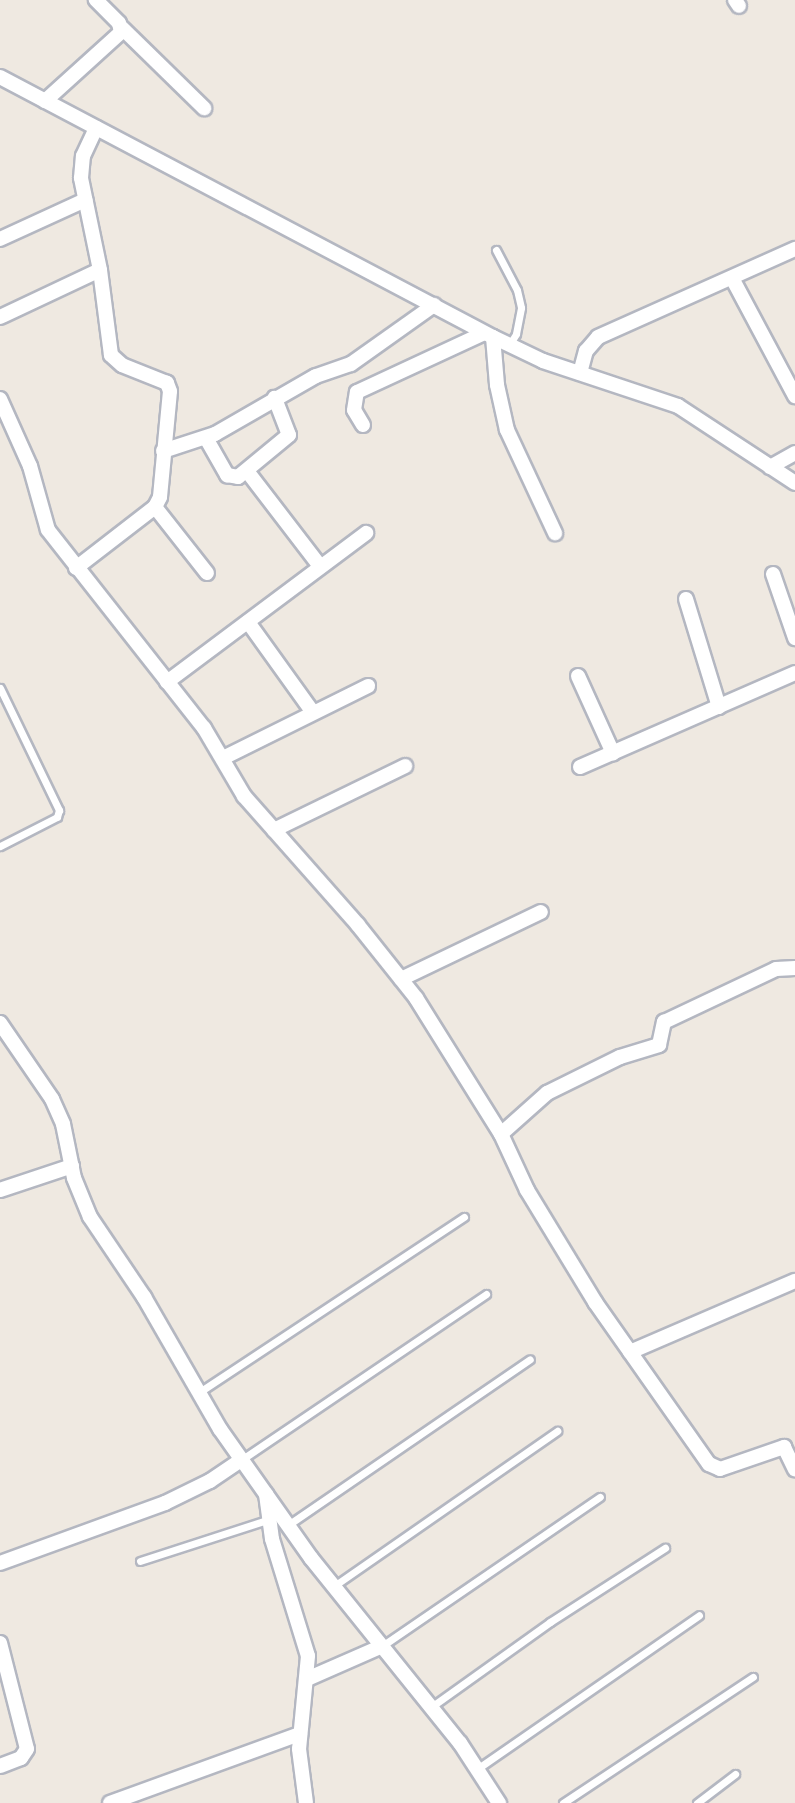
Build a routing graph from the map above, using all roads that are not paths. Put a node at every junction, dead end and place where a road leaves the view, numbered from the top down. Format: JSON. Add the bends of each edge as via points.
{"nodes":[{"id":1,"x":106,"y":3,"type":"edge"},
{"id":2,"x":122,"y":28,"type":"junction"},
{"id":3,"x":0,"y":77,"type":"edge"},
{"id":4,"x":45,"y":101,"type":"junction"},
{"id":5,"x":204,"y":108,"type":"dead end"},
{"id":6,"x":96,"y":128,"type":"junction"},
{"id":7,"x":85,"y":200,"type":"junction"},
{"id":8,"x":0,"y":239,"type":"edge"},
{"id":9,"x":795,"y":249,"type":"edge"},
{"id":10,"x":496,"y":250,"type":"dead end"},
{"id":11,"x":100,"y":270,"type":"junction"},
{"id":12,"x":732,"y":278,"type":"junction"},
{"id":13,"x":434,"y":305,"type":"junction"},
{"id":14,"x":0,"y":317,"type":"edge"},
{"id":15,"x":488,"y":335,"type":"junction"},
{"id":16,"x":508,"y":345,"type":"junction"},
{"id":17,"x":580,"y":373,"type":"junction"},
{"id":18,"x":795,"y":396,"type":"edge"},
{"id":19,"x":275,"y":398,"type":"junction"},
{"id":20,"x":0,"y":399,"type":"edge"},
{"id":21,"x":363,"y":424,"type":"dead end"},
{"id":22,"x":206,"y":438,"type":"junction"},
{"id":23,"x":163,"y":451,"type":"junction"},
{"id":24,"x":795,"y":453,"type":"edge"},
{"id":25,"x":770,"y":467,"type":"junction"},
{"id":26,"x":247,"y":471,"type":"junction"},
{"id":27,"x":795,"y":483,"type":"edge"},
{"id":28,"x":154,"y":507,"type":"junction"},
{"id":29,"x":366,"y":532,"type":"dead end"},
{"id":30,"x":555,"y":533,"type":"dead end"},
{"id":31,"x":319,"y":565,"type":"junction"},
{"id":32,"x":76,"y":567,"type":"junction"},
{"id":33,"x":207,"y":573,"type":"dead end"},
{"id":34,"x":773,"y":574,"type":"dead end"},
{"id":35,"x":686,"y":599,"type":"dead end"},
{"id":36,"x":248,"y":622,"type":"junction"},
{"id":37,"x":795,"y":638,"type":"edge"},
{"id":38,"x":795,"y":673,"type":"edge"},
{"id":39,"x":578,"y":676,"type":"dead end"},
{"id":40,"x":167,"y":682,"type":"junction"},
{"id":41,"x":368,"y":686,"type":"dead end"},
{"id":42,"x":0,"y":688,"type":"edge"},
{"id":43,"x":719,"y":707,"type":"junction"},
{"id":44,"x":312,"y":711,"type":"junction"},
{"id":45,"x":613,"y":753,"type":"junction"},
{"id":46,"x":223,"y":758,"type":"junction"},
{"id":47,"x":405,"y":766,"type":"dead end"},
{"id":48,"x":580,"y":767,"type":"dead end"},
{"id":49,"x":274,"y":830,"type":"junction"},
{"id":50,"x":0,"y":846,"type":"edge"},
{"id":51,"x":541,"y":912,"type":"dead end"},
{"id":52,"x":795,"y":968,"type":"edge"},
{"id":53,"x":401,"y":979,"type":"junction"},
{"id":54,"x":0,"y":1023,"type":"edge"},
{"id":55,"x":501,"y":1134,"type":"junction"},
{"id":56,"x":72,"y":1166,"type":"junction"},
{"id":57,"x":2,"y":1186,"type":"edge"},
{"id":58,"x":464,"y":1217,"type":"dead end"},
{"id":59,"x":795,"y":1281,"type":"edge"},
{"id":60,"x":486,"y":1294,"type":"dead end"},
{"id":61,"x":630,"y":1352,"type":"junction"},
{"id":62,"x":530,"y":1359,"type":"dead end"},
{"id":63,"x":198,"y":1393,"type":"junction"},
{"id":64,"x":557,"y":1431,"type":"dead end"},
{"id":65,"x":241,"y":1460,"type":"junction"},
{"id":66,"x":795,"y":1470,"type":"edge"},
{"id":67,"x":266,"y":1494,"type":"junction"},
{"id":68,"x":600,"y":1497,"type":"dead end"},
{"id":69,"x":267,"y":1520,"type":"junction"},
{"id":70,"x":288,"y":1525,"type":"junction"},
{"id":71,"x":665,"y":1548,"type":"dead end"},
{"id":72,"x":140,"y":1561,"type":"dead end"},
{"id":73,"x":0,"y":1563,"type":"edge"},
{"id":74,"x":334,"y":1586,"type":"junction"},
{"id":75,"x":699,"y":1616,"type":"dead end"},
{"id":76,"x":0,"y":1642,"type":"edge"},
{"id":77,"x":382,"y":1646,"type":"junction"},
{"id":78,"x":753,"y":1677,"type":"dead end"},
{"id":79,"x":307,"y":1679,"type":"junction"},
{"id":80,"x":431,"y":1707,"type":"junction"},
{"id":81,"x":300,"y":1734,"type":"junction"},
{"id":82,"x":0,"y":1766,"type":"edge"},
{"id":83,"x":477,"y":1769,"type":"junction"},
{"id":84,"x":735,"y":1774,"type":"dead end"},
{"id":85,"x":110,"y":1803,"type":"edge"},
{"id":86,"x":306,"y":1803,"type":"edge"},
{"id":87,"x":499,"y":1803,"type":"edge"},
{"id":88,"x":563,"y":1803,"type":"edge"},
{"id":89,"x":697,"y":1803,"type":"edge"}],
"edges":[{"from":1,"to":2,"type":"street"},
{"from":2,"to":4,"type":"street"},
{"from":2,"to":5,"type":"street"},
{"from":3,"to":4,"type":"street"},
{"from":4,"to":6,"type":"street"},
{"from":6,"to":7,"type":"street","via":[[81,168]]},
{"from":6,"to":13,"type":"street","via":[[356,268]]},
{"from":7,"to":8,"type":"street"},
{"from":7,"to":11,"type":"street"},
{"from":9,"to":12,"type":"street"},
{"from":10,"to":16,"type":"lane","via":[[517,290],[521,308],[516,334]]},
{"from":11,"to":14,"type":"street"},
{"from":11,"to":23,"type":"street","via":[[114,359],[169,386]]},
{"from":12,"to":17,"type":"street","via":[[598,337],[586,351]]},
{"from":12,"to":18,"type":"street"},
{"from":13,"to":15,"type":"street"},
{"from":13,"to":19,"type":"street","via":[[351,364],[316,376]]},
{"from":15,"to":16,"type":"street"},
{"from":15,"to":21,"type":"street","via":[[357,392],[354,410]]},
{"from":15,"to":30,"type":"street","via":[[507,430]]},
{"from":16,"to":17,"type":"street"},
{"from":17,"to":25,"type":"street","via":[[678,406]]},
{"from":19,"to":22,"type":"street"},
{"from":19,"to":26,"type":"street","via":[[289,435]]},
{"from":20,"to":32,"type":"street","via":[[30,466],[48,530]]},
{"from":22,"to":23,"type":"street"},
{"from":22,"to":26,"type":"street","via":[[227,475],[232,479]]},
{"from":23,"to":28,"type":"street","via":[[160,497]]},
{"from":24,"to":25,"type":"street"},
{"from":25,"to":27,"type":"street"},
{"from":26,"to":31,"type":"street"},
{"from":28,"to":32,"type":"street"},
{"from":28,"to":33,"type":"street"},
{"from":29,"to":31,"type":"street"},
{"from":31,"to":36,"type":"street"},
{"from":32,"to":40,"type":"street"},
{"from":34,"to":37,"type":"street"},
{"from":35,"to":43,"type":"street"},
{"from":36,"to":40,"type":"street"},
{"from":36,"to":44,"type":"street"},
{"from":38,"to":43,"type":"street"},
{"from":39,"to":45,"type":"street"},
{"from":40,"to":46,"type":"street"},
{"from":41,"to":44,"type":"street"},
{"from":42,"to":50,"type":"lane","via":[[59,814]]},
{"from":43,"to":45,"type":"street"},
{"from":44,"to":46,"type":"street"},
{"from":45,"to":48,"type":"street"},
{"from":46,"to":49,"type":"street","via":[[244,796]]},
{"from":47,"to":49,"type":"street"},
{"from":49,"to":53,"type":"street"},
{"from":51,"to":53,"type":"street"},
{"from":52,"to":55,"type":"street","via":[[776,969],[664,1022],[659,1045],[621,1057],[547,1093]]},
{"from":53,"to":55,"type":"street"},
{"from":54,"to":56,"type":"street","via":[[52,1099],[63,1124]]},
{"from":55,"to":61,"type":"street","via":[[527,1190]]},
{"from":56,"to":57,"type":"street"},
{"from":56,"to":63,"type":"street","via":[[90,1217],[144,1297]]},
{"from":58,"to":63,"type":"lane"},
{"from":59,"to":61,"type":"street"},
{"from":60,"to":65,"type":"lane"},
{"from":61,"to":66,"type":"street","via":[[714,1469],[784,1447]]},
{"from":62,"to":70,"type":"lane"},
{"from":63,"to":65,"type":"street"},
{"from":64,"to":74,"type":"lane"},
{"from":65,"to":67,"type":"street"},
{"from":65,"to":73,"type":"street","via":[[210,1481],[165,1503]]},
{"from":67,"to":69,"type":"street"},
{"from":67,"to":70,"type":"street"},
{"from":68,"to":77,"type":"lane"},
{"from":69,"to":72,"type":"lane"},
{"from":69,"to":79,"type":"street","via":[[306,1647]]},
{"from":70,"to":74,"type":"street"},
{"from":71,"to":80,"type":"lane","via":[[550,1622]]},
{"from":74,"to":77,"type":"street"},
{"from":75,"to":83,"type":"lane"},
{"from":76,"to":82,"type":"street","via":[[27,1743],[21,1758]]},
{"from":77,"to":79,"type":"street"},
{"from":77,"to":80,"type":"street"},
{"from":78,"to":88,"type":"lane"},
{"from":79,"to":81,"type":"street"},
{"from":80,"to":83,"type":"street"},
{"from":81,"to":85,"type":"street"},
{"from":81,"to":86,"type":"street"},
{"from":83,"to":87,"type":"street"},
{"from":84,"to":89,"type":"lane"}]}
